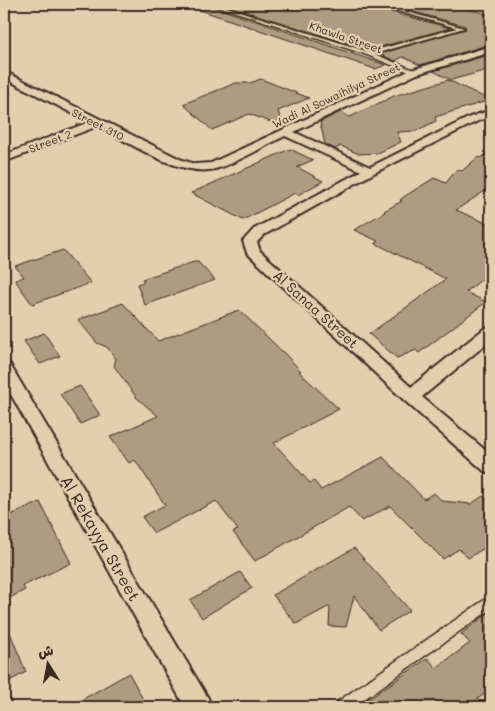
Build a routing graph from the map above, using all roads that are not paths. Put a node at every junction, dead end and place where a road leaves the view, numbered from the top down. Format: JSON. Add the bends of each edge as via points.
{"nodes":[{"id":1,"x":214,"y":4,"type":"edge"},
{"id":2,"x":375,"y":4,"type":"edge"},
{"id":3,"x":491,"y":49,"type":"edge"},
{"id":4,"x":369,"y":54,"type":"junction"},
{"id":5,"x":414,"y":72,"type":"junction"},
{"id":6,"x":4,"y":74,"type":"edge"},
{"id":7,"x":491,"y":114,"type":"edge"},
{"id":8,"x":96,"y":123,"type":"junction"},
{"id":9,"x":285,"y":132,"type":"junction"},
{"id":10,"x":4,"y":159,"type":"edge"},
{"id":11,"x":194,"y":167,"type":"joint"},
{"id":12,"x":370,"y":171,"type":"junction"},
{"id":13,"x":491,"y":332,"type":"edge"},
{"id":14,"x":4,"y":368,"type":"edge"},
{"id":15,"x":411,"y":397,"type":"junction"},
{"id":16,"x":491,"y":464,"type":"edge"},
{"id":17,"x":491,"y":602,"type":"edge"},
{"id":18,"x":199,"y":707,"type":"edge"},
{"id":19,"x":342,"y":707,"type":"edge"}],
"edges":[{"from":1,"to":4,"type":"lane","name":"Khawla Street"},
{"from":2,"to":4,"type":"lane","via":[[462,28]]},
{"from":3,"to":5,"type":"street","name":"Wadi Al Sowaihilya Street"},
{"from":4,"to":5,"type":"lane","name":"Khawla Street"},
{"from":5,"to":9,"type":"street","name":"Wadi Al Sowaihilya Street"},
{"from":6,"to":8,"type":"street","name":"Street 310"},
{"from":7,"to":12,"type":"street","name":"Al Sanaa Street"},
{"from":8,"to":10,"type":"street","name":"Street 2"},
{"from":8,"to":11,"type":"street","name":"Street 310","via":[[178,163]]},
{"from":9,"to":11,"type":"street","name":"Wadi Al Sowaihilya Street","via":[[213,166]]},
{"from":9,"to":12,"type":"street"},
{"from":12,"to":15,"type":"street","name":"Al Sanaa Street","via":[[259,232],[250,242],[254,253]]},
{"from":13,"to":15,"type":"street"},
{"from":14,"to":18,"type":"street","name":"Al Rekayya Street"},
{"from":15,"to":16,"type":"street","name":"Al Sanaa Street"},
{"from":17,"to":19,"type":"lane"}]}
